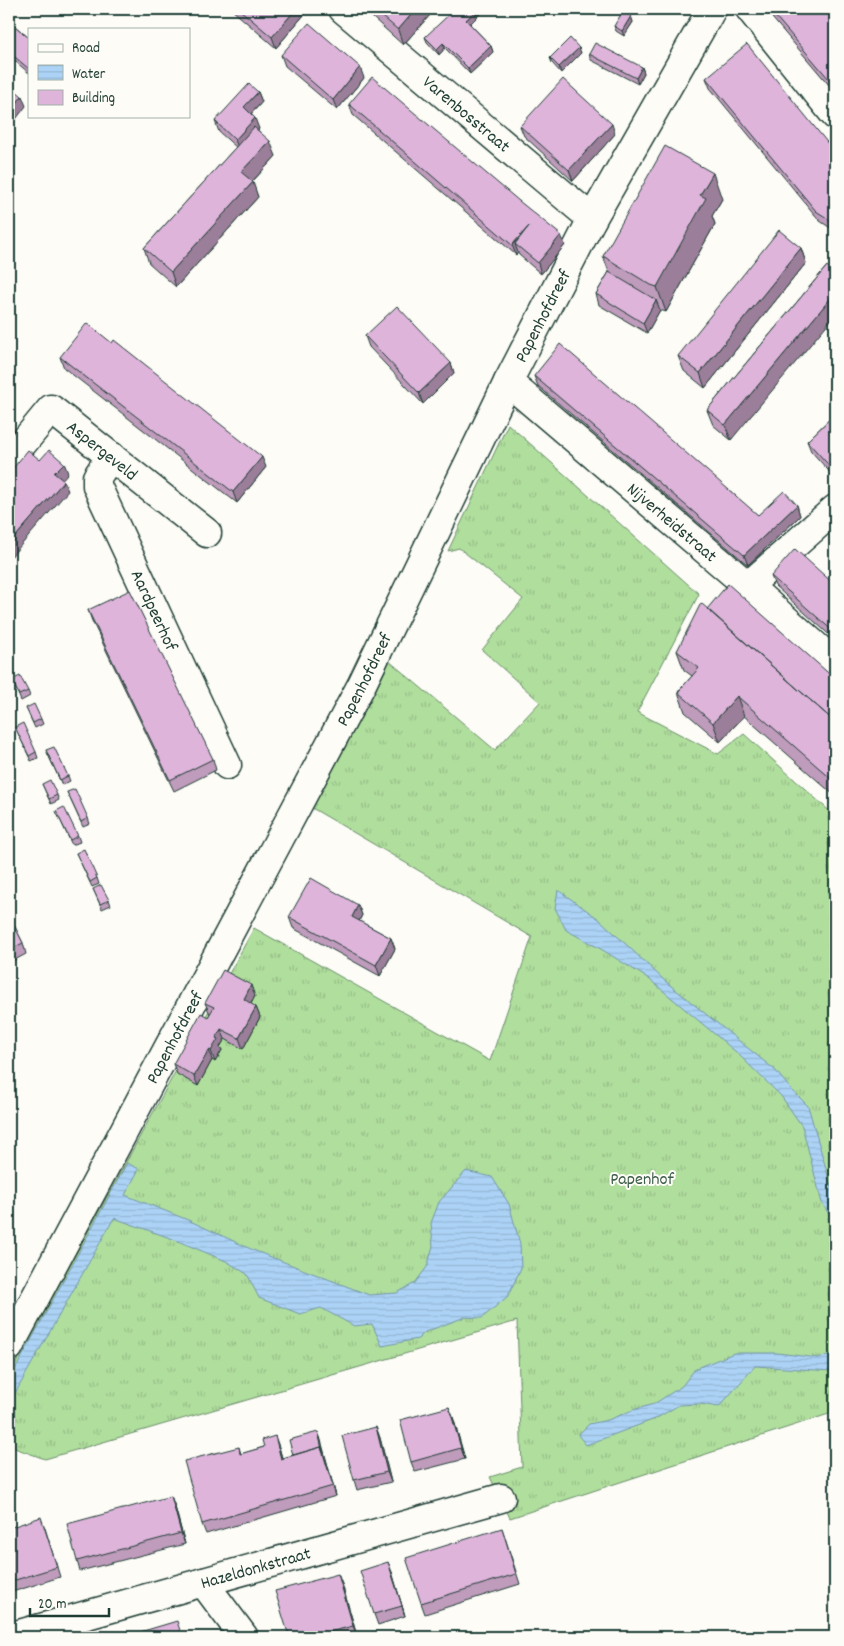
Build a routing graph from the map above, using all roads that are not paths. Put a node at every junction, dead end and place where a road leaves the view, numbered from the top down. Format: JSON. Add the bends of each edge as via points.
{"nodes":[{"id":1,"x":343,"y":9,"type":"edge"},
{"id":2,"x":712,"y":9,"type":"edge"},
{"id":3,"x":750,"y":9,"type":"edge"},
{"id":4,"x":835,"y":115,"type":"edge"},
{"id":5,"x":592,"y":219,"type":"junction"},
{"id":6,"x":508,"y":382,"type":"junction"},
{"id":7,"x":111,"y":456,"type":"junction"},
{"id":8,"x":9,"y":460,"type":"edge"},
{"id":9,"x":835,"y":509,"type":"edge"},
{"id":10,"x":207,"y":533,"type":"dead end"},
{"id":11,"x":748,"y":586,"type":"junction"},
{"id":12,"x":835,"y":664,"type":"edge"},
{"id":13,"x":227,"y":765,"type":"dead end"},
{"id":14,"x":9,"y":1347,"type":"edge"},
{"id":15,"x":501,"y":1498,"type":"dead end"},
{"id":16,"x":203,"y":1582,"type":"junction"},
{"id":17,"x":9,"y":1637,"type":"edge"},
{"id":18,"x":244,"y":1637,"type":"edge"}],
"edges":[{"from":1,"to":5,"type":"street","name":"Varenbosstraat"},
{"from":2,"to":5,"type":"street","name":"Papenhofdreef"},
{"from":3,"to":4,"type":"street"},
{"from":5,"to":6,"type":"street","name":"Papenhofdreef"},
{"from":6,"to":11,"type":"street","name":"Nijverheidstraat"},
{"from":6,"to":14,"type":"street","name":"Papenhofdreef","via":[[362,684]]},
{"from":7,"to":8,"type":"street","name":"Aspergeveld","via":[[52,409]]},
{"from":7,"to":10,"type":"street","name":"Aspergeveld"},
{"from":7,"to":13,"type":"street","name":"Aardpeerhof","via":[[97,477],[97,486]]},
{"from":9,"to":11,"type":"street"},
{"from":11,"to":12,"type":"street","name":"Nijverheidstraat"},
{"from":15,"to":16,"type":"street","name":"Hazeldonkstraat"},
{"from":16,"to":17,"type":"street","name":"Hazeldonkstraat"},
{"from":16,"to":18,"type":"street"}]}
